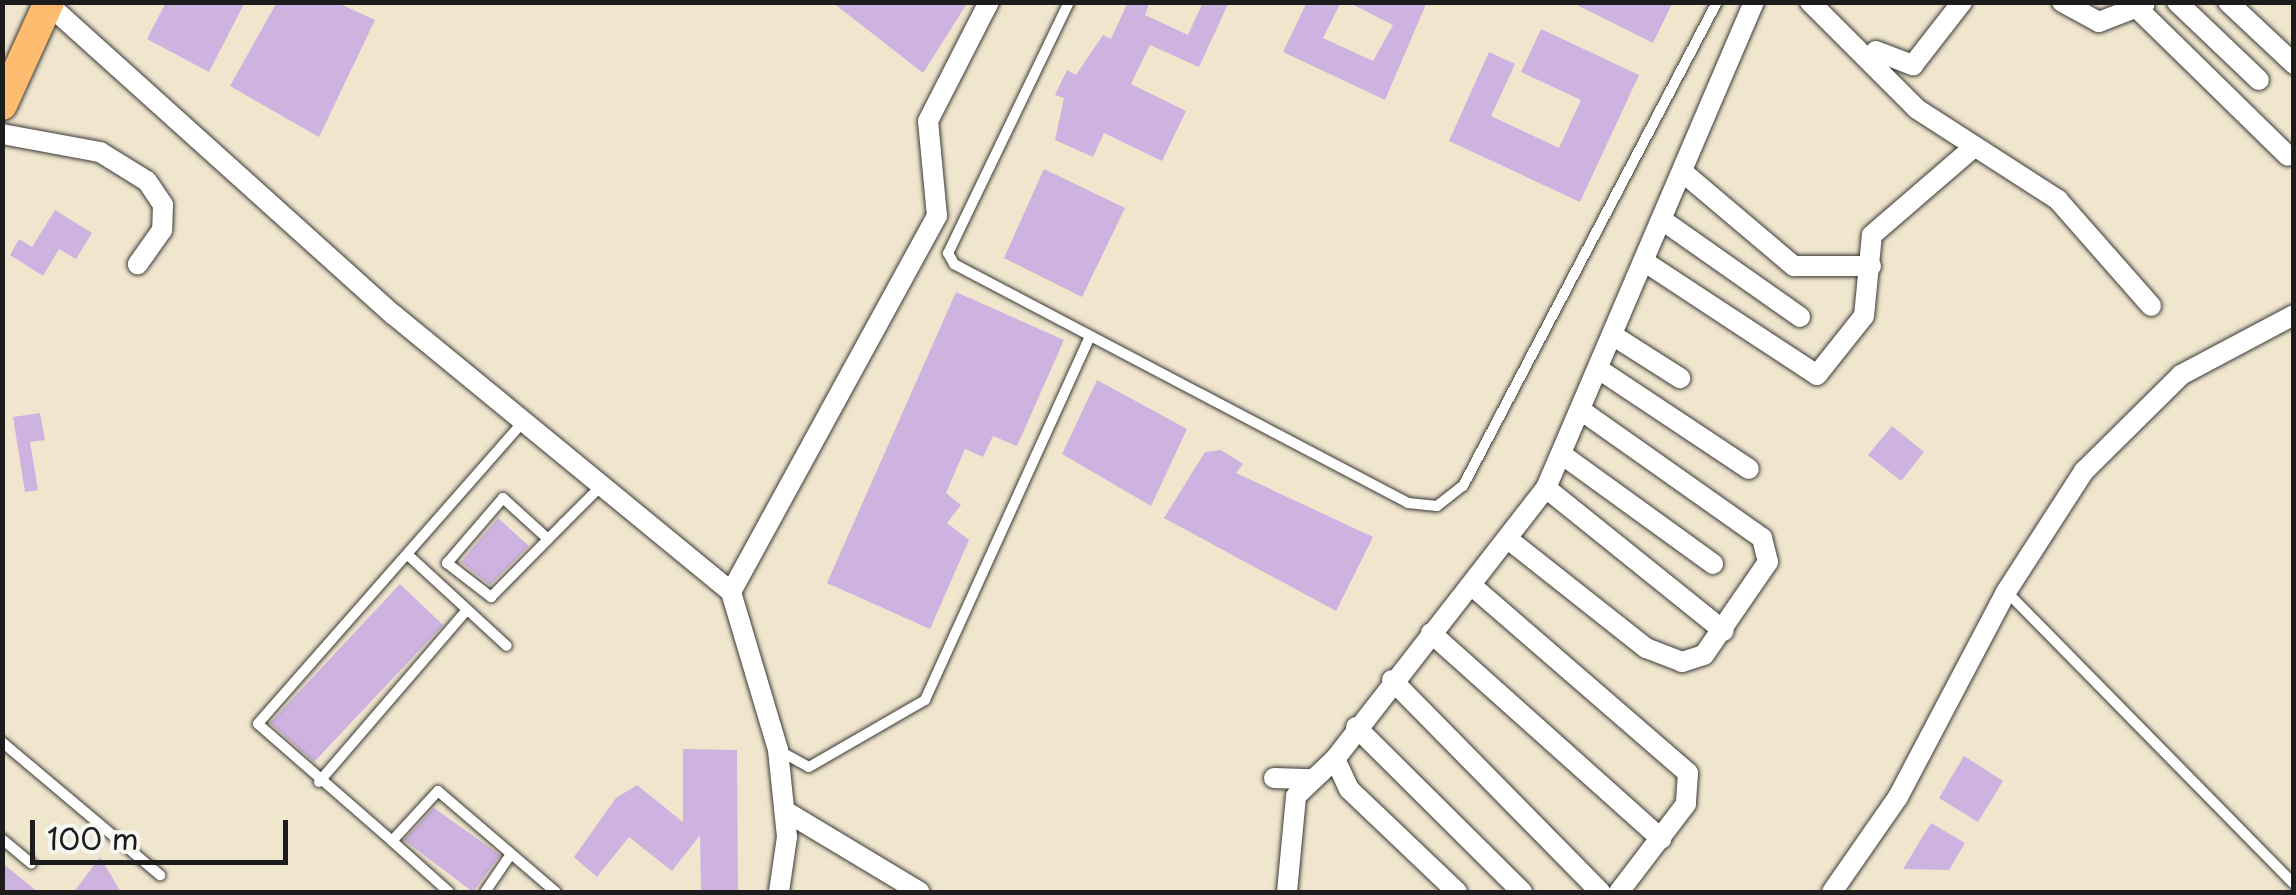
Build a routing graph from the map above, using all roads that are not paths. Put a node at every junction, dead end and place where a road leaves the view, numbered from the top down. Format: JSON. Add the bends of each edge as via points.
{"nodes":[{"id":1,"x":988,"y":2,"type":"edge"},
{"id":2,"x":1069,"y":2,"type":"edge"},
{"id":3,"x":1717,"y":2,"type":"edge"},
{"id":4,"x":1754,"y":2,"type":"edge"},
{"id":5,"x":1810,"y":2,"type":"edge"},
{"id":6,"x":1822,"y":2,"type":"edge"},
{"id":7,"x":1962,"y":2,"type":"edge"},
{"id":8,"x":2062,"y":2,"type":"edge"},
{"id":9,"x":2177,"y":2,"type":"edge"},
{"id":10,"x":2228,"y":2,"type":"edge"},
{"id":11,"x":49,"y":3,"type":"edge"},
{"id":12,"x":2143,"y":5,"type":"edge"},
{"id":13,"x":1915,"y":64,"type":"junction"},
{"id":14,"x":2294,"y":64,"type":"edge"},
{"id":15,"x":2258,"y":80,"type":"dead end"},
{"id":16,"x":1897,"y":88,"type":"junction"},
{"id":17,"x":2,"y":105,"type":"edge"},
{"id":18,"x":2,"y":134,"type":"edge"},
{"id":19,"x":1974,"y":148,"type":"junction"},
{"id":20,"x":2288,"y":156,"type":"dead end"},
{"id":21,"x":1685,"y":174,"type":"junction"},
{"id":22,"x":1666,"y":222,"type":"junction"},
{"id":23,"x":138,"y":264,"type":"dead end"},
{"id":24,"x":1648,"y":264,"type":"junction"},
{"id":25,"x":1871,"y":266,"type":"junction"},
{"id":26,"x":2150,"y":306,"type":"dead end"},
{"id":27,"x":1800,"y":316,"type":"dead end"},
{"id":28,"x":2294,"y":316,"type":"edge"},
{"id":29,"x":1090,"y":337,"type":"junction"},
{"id":30,"x":1617,"y":338,"type":"junction"},
{"id":31,"x":1603,"y":372,"type":"junction"},
{"id":32,"x":1680,"y":378,"type":"dead end"},
{"id":33,"x":1585,"y":413,"type":"junction"},
{"id":34,"x":522,"y":424,"type":"junction"},
{"id":35,"x":1564,"y":456,"type":"junction"},
{"id":36,"x":1749,"y":469,"type":"dead end"},
{"id":37,"x":600,"y":486,"type":"junction"},
{"id":38,"x":1546,"y":488,"type":"junction"},
{"id":39,"x":548,"y":539,"type":"junction"},
{"id":40,"x":1508,"y":539,"type":"junction"},
{"id":41,"x":408,"y":555,"type":"junction"},
{"id":42,"x":1713,"y":564,"type":"dead end"},
{"id":43,"x":1471,"y":585,"type":"junction"},
{"id":44,"x":730,"y":592,"type":"junction"},
{"id":45,"x":2006,"y":592,"type":"junction"},
{"id":46,"x":467,"y":610,"type":"junction"},
{"id":47,"x":1724,"y":632,"type":"junction"},
{"id":48,"x":1432,"y":633,"type":"junction"},
{"id":49,"x":507,"y":646,"type":"dead end"},
{"id":50,"x":1392,"y":680,"type":"junction"},
{"id":51,"x":1356,"y":727,"type":"junction"},
{"id":52,"x":2,"y":742,"type":"edge"},
{"id":53,"x":778,"y":750,"type":"junction"},
{"id":54,"x":1335,"y":759,"type":"junction"},
{"id":55,"x":1274,"y":778,"type":"dead end"},
{"id":56,"x":1311,"y":778,"type":"junction"},
{"id":57,"x":320,"y":782,"type":"junction"},
{"id":58,"x":785,"y":810,"type":"junction"},
{"id":59,"x":2,"y":838,"type":"edge"},
{"id":60,"x":1660,"y":839,"type":"junction"},
{"id":61,"x":392,"y":841,"type":"junction"},
{"id":62,"x":511,"y":854,"type":"junction"},
{"id":63,"x":31,"y":863,"type":"dead end"},
{"id":64,"x":160,"y":874,"type":"dead end"},
{"id":65,"x":2294,"y":884,"type":"edge"},
{"id":66,"x":448,"y":892,"type":"edge"},
{"id":67,"x":485,"y":892,"type":"edge"},
{"id":68,"x":556,"y":892,"type":"edge"},
{"id":69,"x":779,"y":892,"type":"edge"},
{"id":70,"x":920,"y":892,"type":"edge"},
{"id":71,"x":1287,"y":892,"type":"edge"},
{"id":72,"x":1457,"y":892,"type":"edge"},
{"id":73,"x":1522,"y":892,"type":"edge"},
{"id":74,"x":1600,"y":892,"type":"edge"},
{"id":75,"x":1619,"y":892,"type":"edge"},
{"id":76,"x":1832,"y":892,"type":"edge"}],
"edges":[{"from":1,"to":44,"type":"street","via":[[928,122],[937,216]]},
{"from":2,"to":29,"type":"lane","via":[[948,253],[962,270]]},
{"from":3,"to":29,"type":"lane","via":[[1463,486],[1437,506],[1408,504]]},
{"from":4,"to":21,"type":"street"},
{"from":5,"to":16,"type":"street"},
{"from":6,"to":13,"type":"street","via":[[1885,60]]},
{"from":7,"to":13,"type":"street"},
{"from":8,"to":12,"type":"street","via":[[2098,22]]},
{"from":9,"to":15,"type":"street"},
{"from":10,"to":14,"type":"street"},
{"from":11,"to":17,"type":"main road"},
{"from":11,"to":34,"type":"street"},
{"from":12,"to":20,"type":"street"},
{"from":13,"to":16,"type":"street"},
{"from":16,"to":19,"type":"street"},
{"from":18,"to":23,"type":"street","via":[[100,152],[147,182],[163,205],[162,230]]},
{"from":19,"to":25,"type":"street","via":[[1872,235]]},
{"from":19,"to":26,"type":"street","via":[[2058,200]]},
{"from":21,"to":22,"type":"street"},
{"from":21,"to":25,"type":"street","via":[[1794,266]]},
{"from":22,"to":24,"type":"street"},
{"from":22,"to":27,"type":"street"},
{"from":24,"to":25,"type":"street","via":[[1810,375],[1864,316]]},
{"from":24,"to":30,"type":"street"},
{"from":28,"to":45,"type":"street","via":[[2181,375],[2120,428]]},
{"from":29,"to":53,"type":"lane","via":[[925,700],[809,767]]},
{"from":30,"to":31,"type":"street"},
{"from":30,"to":32,"type":"street"},
{"from":31,"to":33,"type":"street"},
{"from":31,"to":36,"type":"street"},
{"from":33,"to":35,"type":"street"},
{"from":33,"to":47,"type":"street","via":[[1767,546],[1768,562]]},
{"from":34,"to":37,"type":"street"},
{"from":34,"to":41,"type":"lane"},
{"from":35,"to":38,"type":"street"},
{"from":35,"to":42,"type":"street"},
{"from":37,"to":39,"type":"lane"},
{"from":37,"to":44,"type":"street"},
{"from":38,"to":40,"type":"street"},
{"from":38,"to":47,"type":"street"},
{"from":39,"to":39,"type":"lane","via":[[491,597],[447,563],[503,498]]},
{"from":40,"to":43,"type":"street"},
{"from":40,"to":47,"type":"street","via":[[1666,659],[1704,655]]},
{"from":41,"to":46,"type":"lane"},
{"from":41,"to":57,"type":"lane","via":[[258,724]]},
{"from":43,"to":48,"type":"street"},
{"from":43,"to":60,"type":"street","via":[[1684,766],[1686,804]]},
{"from":44,"to":53,"type":"street"},
{"from":45,"to":65,"type":"lane"},
{"from":45,"to":76,"type":"street","via":[[1898,797]]},
{"from":46,"to":49,"type":"lane"},
{"from":46,"to":57,"type":"lane"},
{"from":48,"to":50,"type":"street"},
{"from":48,"to":60,"type":"street"},
{"from":50,"to":51,"type":"street"},
{"from":50,"to":74,"type":"street"},
{"from":51,"to":54,"type":"street"},
{"from":51,"to":73,"type":"street"},
{"from":52,"to":64,"type":"lane"},
{"from":53,"to":58,"type":"street"},
{"from":54,"to":56,"type":"street"},
{"from":54,"to":72,"type":"street","via":[[1349,790]]},
{"from":55,"to":56,"type":"street"},
{"from":56,"to":71,"type":"street","via":[[1293,804]]},
{"from":57,"to":61,"type":"lane"},
{"from":58,"to":69,"type":"street"},
{"from":58,"to":70,"type":"street"},
{"from":59,"to":63,"type":"lane"},
{"from":60,"to":75,"type":"street"},
{"from":61,"to":62,"type":"lane","via":[[438,791]]},
{"from":61,"to":66,"type":"lane"},
{"from":62,"to":67,"type":"lane"},
{"from":62,"to":68,"type":"lane"}]}
